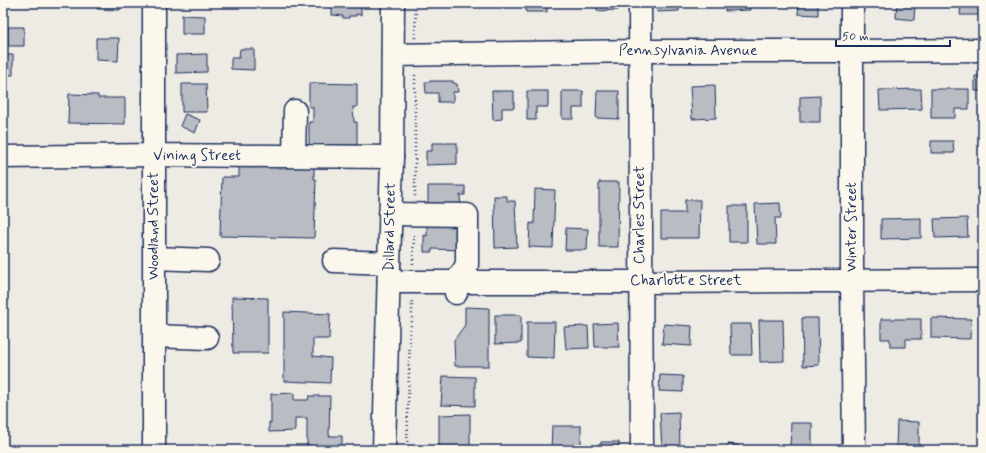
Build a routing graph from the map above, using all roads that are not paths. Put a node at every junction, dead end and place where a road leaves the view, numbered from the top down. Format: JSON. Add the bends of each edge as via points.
{"nodes":[{"id":1,"x":154,"y":3,"type":"edge"},
{"id":2,"x":392,"y":3,"type":"edge"},
{"id":3,"x":640,"y":3,"type":"edge"},
{"id":4,"x":852,"y":3,"type":"edge"},
{"id":5,"x":983,"y":50,"type":"edge"},
{"id":6,"x":640,"y":51,"type":"junction"},
{"id":7,"x":852,"y":51,"type":"junction"},
{"id":8,"x":393,"y":55,"type":"junction"},
{"id":9,"x":295,"y":111,"type":"dead end"},
{"id":10,"x":154,"y":155,"type":"junction"},
{"id":11,"x":3,"y":156,"type":"edge"},
{"id":12,"x":294,"y":156,"type":"junction"},
{"id":13,"x":392,"y":157,"type":"junction"},
{"id":14,"x":390,"y":214,"type":"junction"},
{"id":15,"x":154,"y":258,"type":"junction"},
{"id":16,"x":208,"y":260,"type":"dead end"},
{"id":17,"x":334,"y":261,"type":"dead end"},
{"id":18,"x":389,"y":272,"type":"junction"},
{"id":19,"x":852,"y":280,"type":"junction"},
{"id":20,"x":983,"y":280,"type":"edge"},
{"id":21,"x":641,"y":282,"type":"junction"},
{"id":22,"x":456,"y":289,"type":"junction"},
{"id":23,"x":154,"y":336,"type":"junction"},
{"id":24,"x":207,"y":338,"type":"dead end"},
{"id":25,"x":154,"y":450,"type":"edge"},
{"id":26,"x":384,"y":450,"type":"edge"},
{"id":27,"x":642,"y":450,"type":"edge"},
{"id":28,"x":854,"y":450,"type":"edge"}],
"edges":[{"from":1,"to":10,"type":"street","name":"Woodland Street"},
{"from":2,"to":8,"type":"street","name":"Dillard Street"},
{"from":3,"to":6,"type":"street","name":"Charles Street"},
{"from":4,"to":7,"type":"street","name":"Winter Street"},
{"from":5,"to":7,"type":"street","name":"Pennsylvania Avenue"},
{"from":6,"to":7,"type":"street","name":"Pennsylvania Avenue"},
{"from":6,"to":8,"type":"street","name":"Pennsylvania Avenue"},
{"from":6,"to":21,"type":"street","name":"Charles Street"},
{"from":7,"to":19,"type":"street","name":"Winter Street"},
{"from":8,"to":13,"type":"street","name":"Dillard Street"},
{"from":9,"to":12,"type":"street"},
{"from":10,"to":11,"type":"street","name":"Vining Street"},
{"from":10,"to":12,"type":"street","name":"Vining Street"},
{"from":10,"to":15,"type":"street","name":"Woodland Street"},
{"from":12,"to":13,"type":"street","name":"Vining Street"},
{"from":13,"to":14,"type":"street","name":"Dillard Street"},
{"from":14,"to":18,"type":"street","name":"Dillard Street"},
{"from":14,"to":22,"type":"street","via":[[467,215],[467,265]]},
{"from":15,"to":16,"type":"street"},
{"from":15,"to":23,"type":"street","name":"Woodland Street"},
{"from":17,"to":18,"type":"street","name":"Charlotte Street"},
{"from":18,"to":22,"type":"street","name":"Charlotte Street"},
{"from":18,"to":26,"type":"street","name":"Dillard Street"},
{"from":19,"to":20,"type":"street","name":"Charlotte Street"},
{"from":19,"to":21,"type":"street","name":"Charlotte Street"},
{"from":19,"to":28,"type":"street","name":"Winter Street"},
{"from":21,"to":22,"type":"street","name":"Charlotte Street"},
{"from":21,"to":27,"type":"street","name":"Charles Street"},
{"from":23,"to":24,"type":"street"},
{"from":23,"to":25,"type":"street","name":"Woodland Street"}]}
